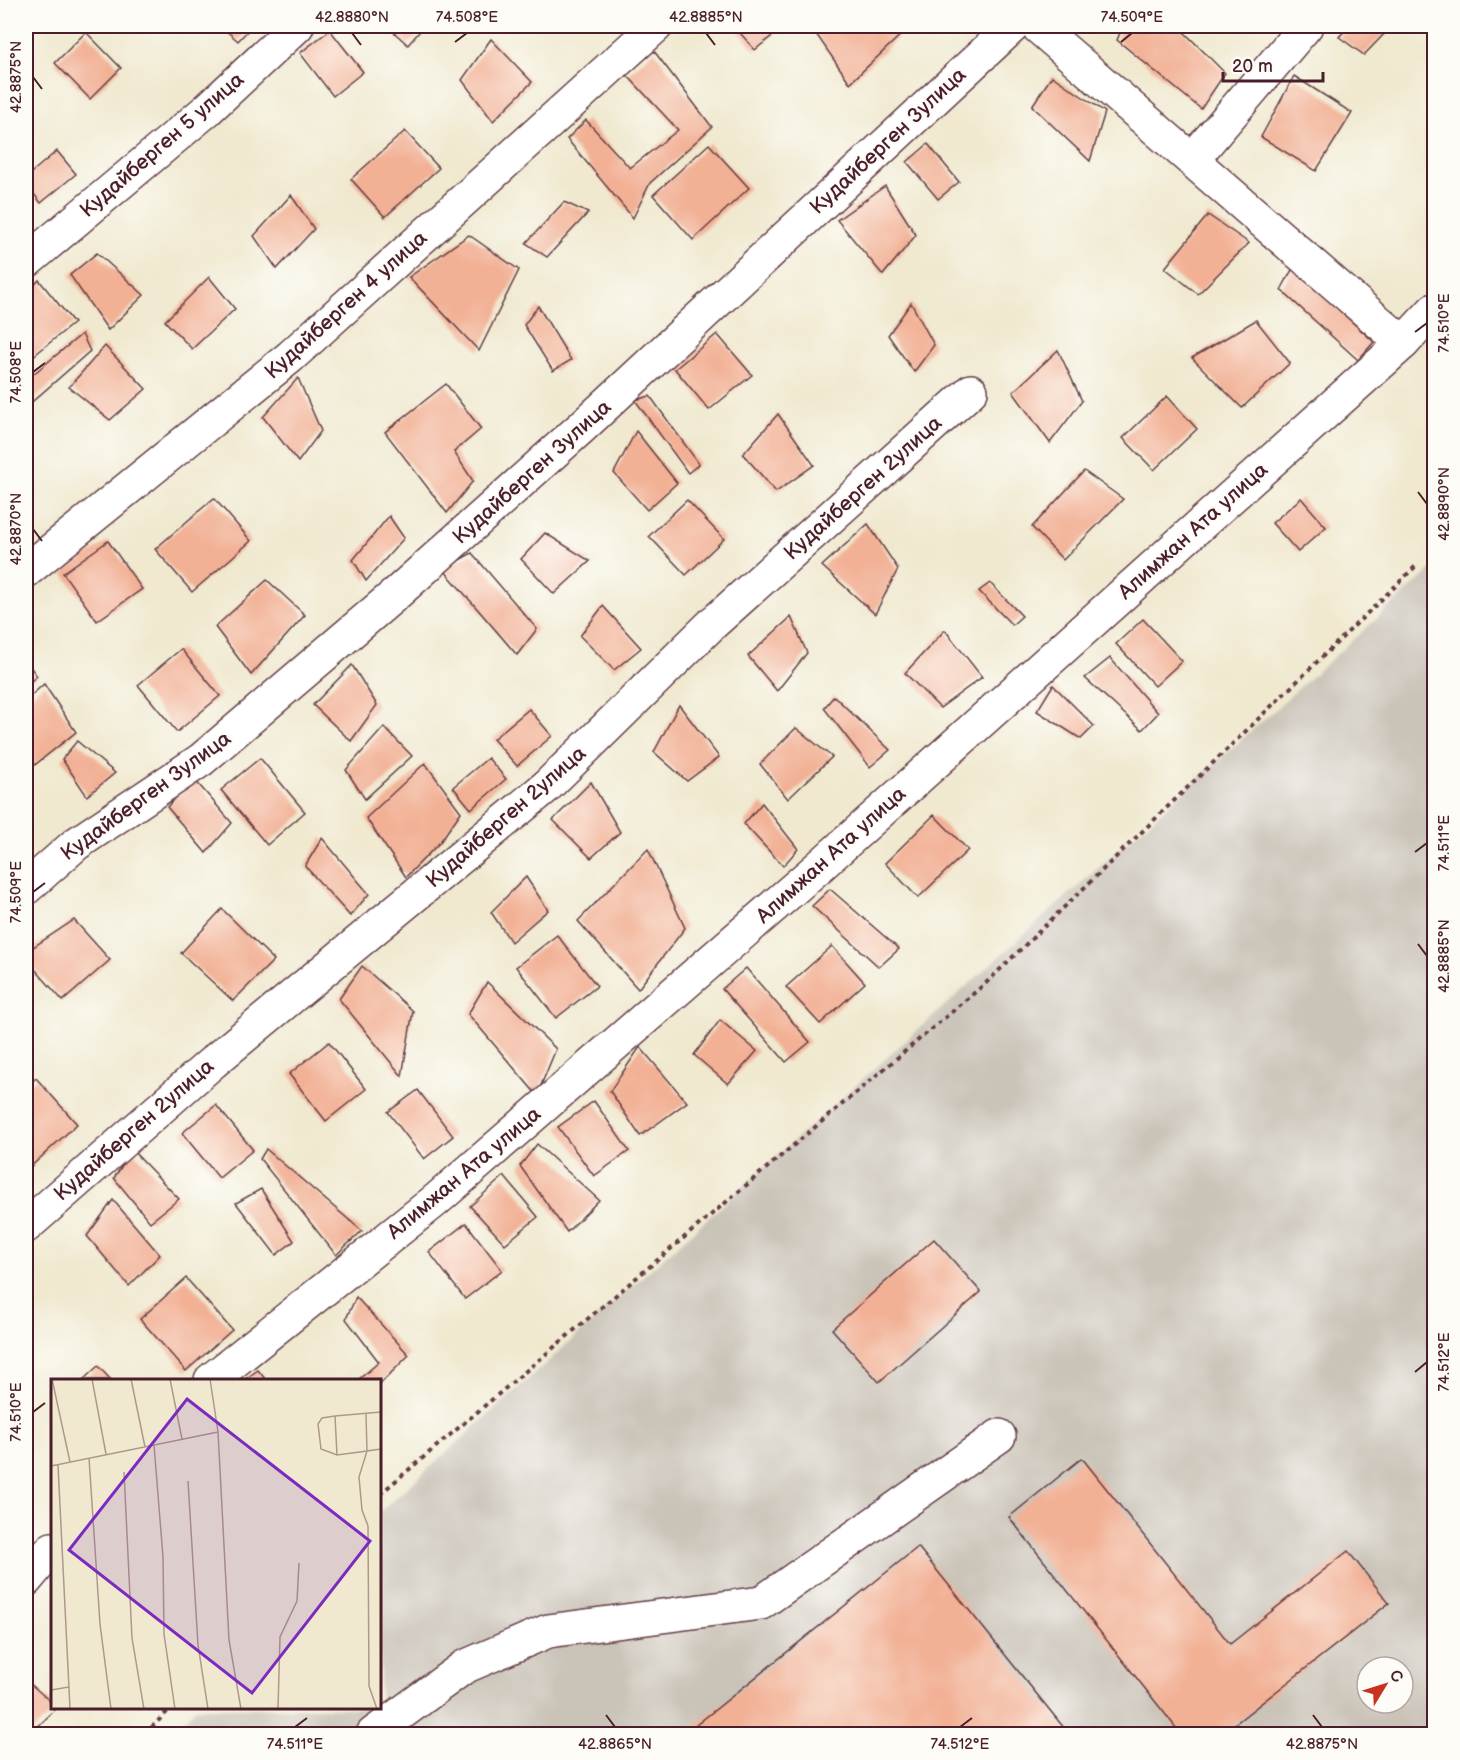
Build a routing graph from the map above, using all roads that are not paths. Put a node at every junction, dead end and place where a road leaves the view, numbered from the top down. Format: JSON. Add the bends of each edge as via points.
{"nodes":[{"id":1,"x":297,"y":26,"type":"edge"},
{"id":2,"x":656,"y":26,"type":"edge"},
{"id":3,"x":1012,"y":26,"type":"edge"},
{"id":4,"x":1037,"y":26,"type":"edge"},
{"id":5,"x":1306,"y":26,"type":"edge"},
{"id":6,"x":1192,"y":160,"type":"junction"},
{"id":7,"x":26,"y":261,"type":"edge"},
{"id":8,"x":1434,"y":310,"type":"edge"},
{"id":9,"x":1403,"y":343,"type":"junction"},
{"id":10,"x":971,"y":391,"type":"dead end"},
{"id":11,"x":26,"y":571,"type":"edge"},
{"id":12,"x":26,"y":888,"type":"edge"},
{"id":13,"x":26,"y":1226,"type":"edge"},
{"id":14,"x":212,"y":1379,"type":"edge"},
{"id":15,"x":999,"y":1436,"type":"dead end"},
{"id":16,"x":51,"y":1550,"type":"edge"},
{"id":17,"x":26,"y":1580,"type":"edge"},
{"id":18,"x":373,"y":1734,"type":"edge"}],
"edges":[{"from":1,"to":7,"type":"street","name":"Кудайберген 5 улица","via":[[207,110]]},
{"from":2,"to":11,"type":"street","name":"Кудайберген 4 улица","via":[[290,357]]},
{"from":3,"to":12,"type":"street","name":"Кудайберген 3улица","via":[[582,427],[398,592],[201,760],[76,844]]},
{"from":4,"to":6,"type":"street"},
{"from":5,"to":6,"type":"street"},
{"from":6,"to":9,"type":"street"},
{"from":8,"to":9,"type":"street","name":"Алимжан Ата улица"},
{"from":9,"to":14,"type":"street","name":"Алимжан Ата улица","via":[[776,904],[436,1200]]},
{"from":10,"to":13,"type":"street","name":"Кудайберген 2улица","via":[[712,624],[547,786],[213,1062]]},
{"from":15,"to":18,"type":"street","via":[[761,1603],[548,1631],[464,1667]]},
{"from":16,"to":17,"type":"street"}]}
